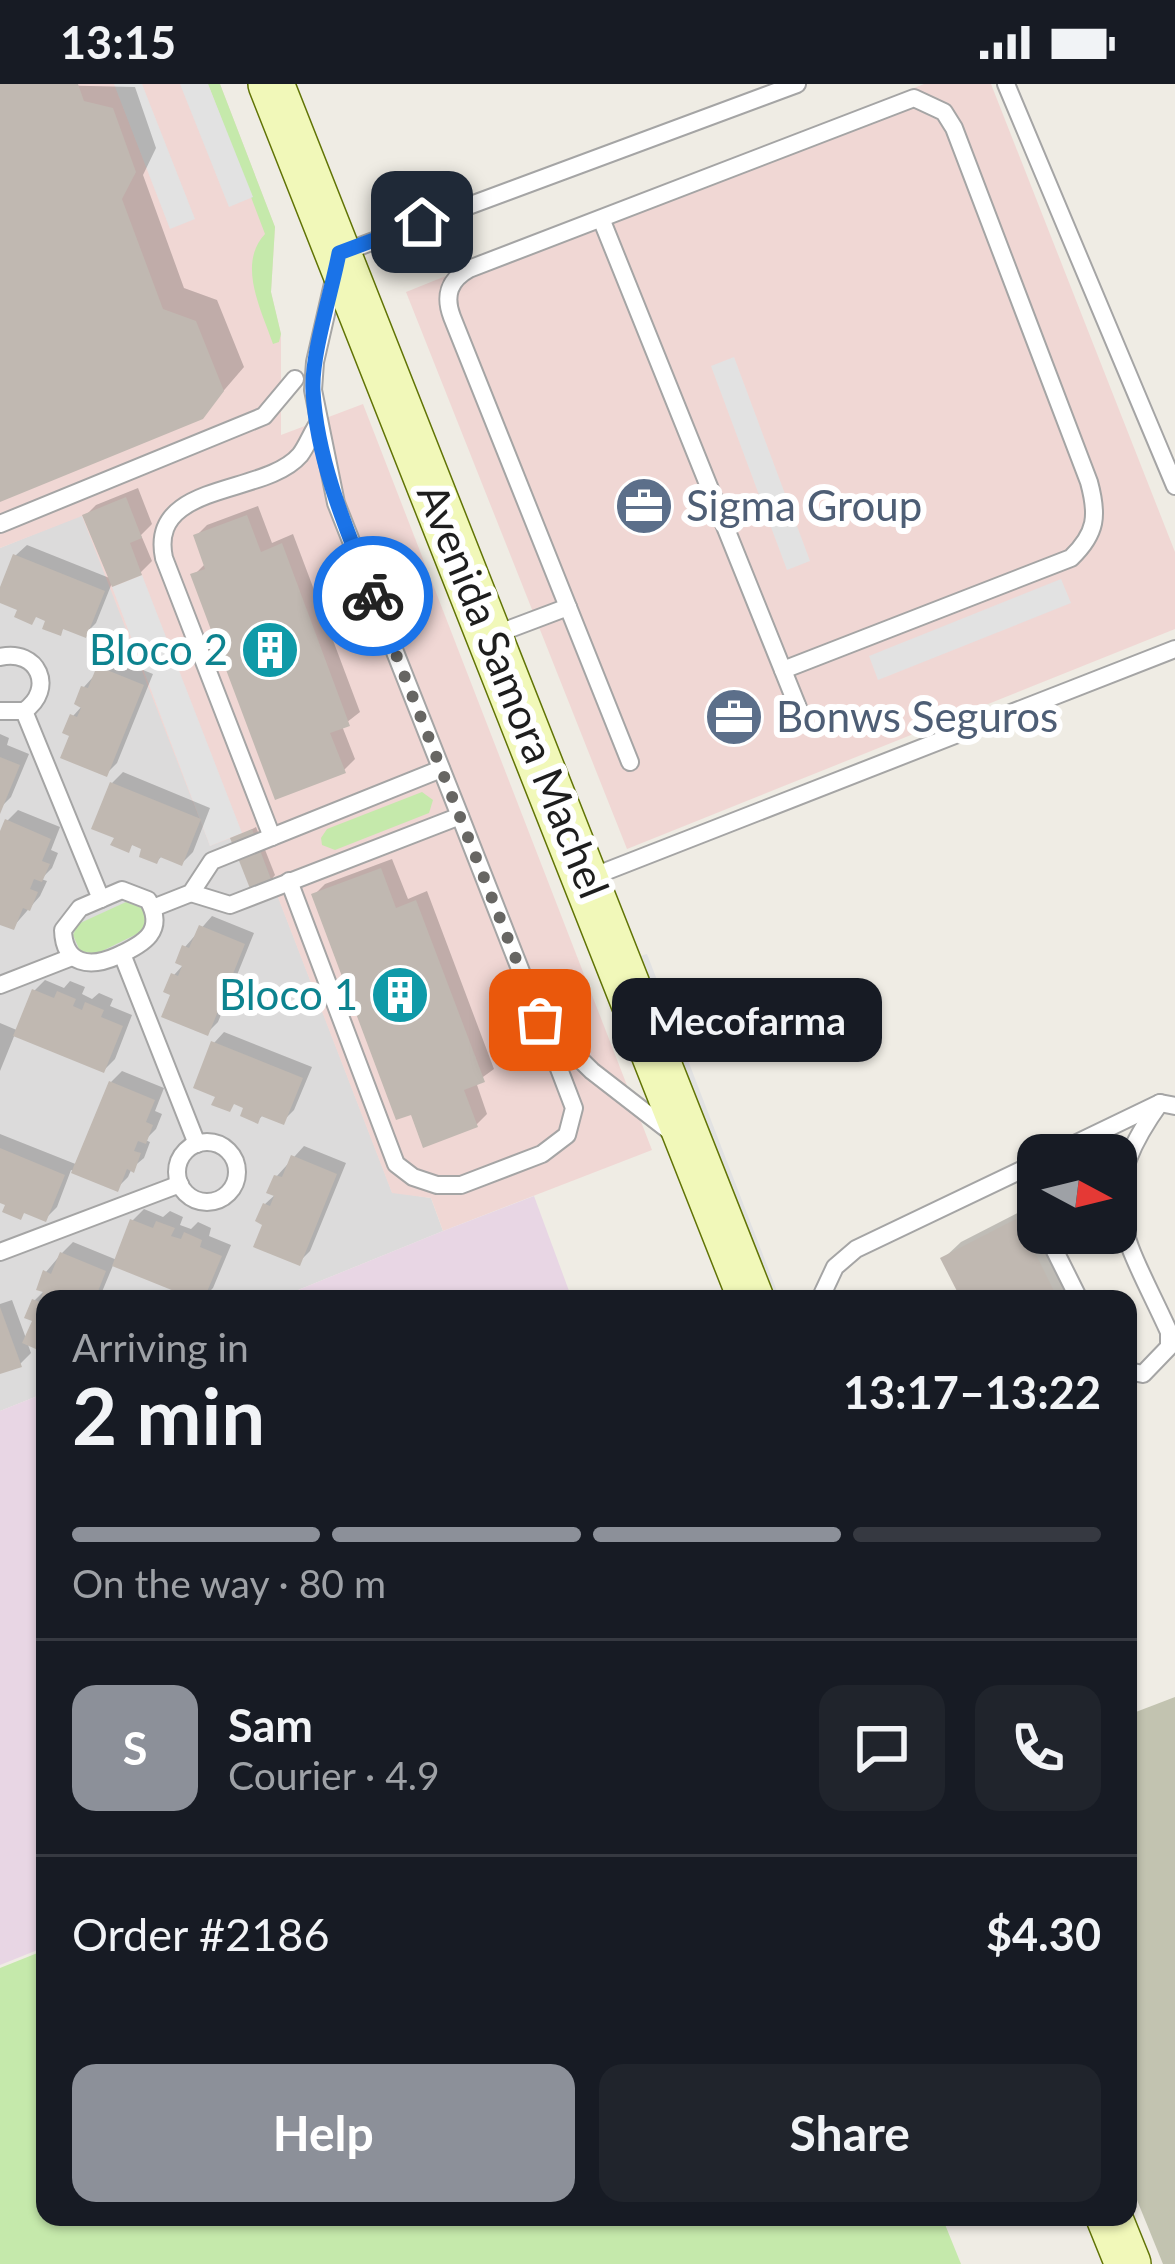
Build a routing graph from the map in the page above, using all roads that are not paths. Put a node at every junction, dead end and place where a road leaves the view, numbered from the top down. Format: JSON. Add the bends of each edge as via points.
{"nodes":[{"id":1,"x":271,"y":84,"type":"edge"},
{"id":2,"x":797,"y":84,"type":"edge"},
{"id":3,"x":1006,"y":84,"type":"edge"},
{"id":4,"x":602,"y":221,"type":"junction"},
{"id":5,"x":339,"y":253,"type":"junction"},
{"id":6,"x":295,"y":379,"type":"dead end"},
{"id":7,"x":319,"y":422,"type":"junction"},
{"id":8,"x":1175,"y":485,"type":"edge"},
{"id":9,"x":0,"y":524,"type":"edge"},
{"id":10,"x":568,"y":607,"type":"junction"},
{"id":11,"x":490,"y":636,"type":"junction"},
{"id":12,"x":1175,"y":649,"type":"edge"},
{"id":13,"x":0,"y":657,"type":"edge"},
{"id":14,"x":783,"y":670,"type":"junction"},
{"id":15,"x":0,"y":711,"type":"edge"},
{"id":16,"x":24,"y":711,"type":"junction"},
{"id":17,"x":801,"y":716,"type":"dead end"},
{"id":18,"x":630,"y":762,"type":"dead end"},
{"id":19,"x":441,"y":770,"type":"junction"},
{"id":20,"x":460,"y":816,"type":"junction"},
{"id":21,"x":272,"y":837,"type":"junction"},
{"id":22,"x":587,"y":879,"type":"junction"},
{"id":23,"x":290,"y":881,"type":"junction"},
{"id":24,"x":191,"y":893,"type":"junction"},
{"id":25,"x":101,"y":899,"type":"junction"},
{"id":26,"x":153,"y":908,"type":"junction"},
{"id":27,"x":122,"y":954,"type":"junction"},
{"id":28,"x":72,"y":957,"type":"junction"},
{"id":29,"x":0,"y":985,"type":"edge"},
{"id":30,"x":540,"y":1020,"type":"junction"},
{"id":31,"x":1168,"y":1105,"type":"edge"},
{"id":32,"x":1102,"y":1134,"type":"edge"},
{"id":33,"x":197,"y":1144,"type":"junction"},
{"id":34,"x":696,"y":1153,"type":"junction"},
{"id":35,"x":1017,"y":1172,"type":"edge"},
{"id":36,"x":180,"y":1184,"type":"junction"},
{"id":37,"x":0,"y":1252,"type":"edge"},
{"id":38,"x":1056,"y":1254,"type":"edge"},
{"id":39,"x":748,"y":1290,"type":"edge"},
{"id":40,"x":824,"y":1290,"type":"edge"},
{"id":41,"x":1074,"y":1290,"type":"edge"},
{"id":42,"x":1137,"y":1373,"type":"edge"},
{"id":43,"x":1113,"y":2226,"type":"edge"},
{"id":44,"x":1128,"y":2264,"type":"edge"}],
"edges":[{"from":1,"to":5,"type":"main road","name":"Avenida Samora Machel"},
{"from":2,"to":5,"type":"lane"},
{"from":3,"to":8,"type":"lane"},
{"from":4,"to":10,"type":"lane","via":[[469,269],[456,276],[447,304]]},
{"from":4,"to":14,"type":"lane"},
{"from":4,"to":14,"type":"lane","via":[[900,101],[928,102],[954,128],[1089,482],[1096,523],[1071,558]]},
{"from":5,"to":7,"type":"lane","via":[[315,362]]},
{"from":5,"to":11,"type":"main road","name":"Avenida Samora Machel"},
{"from":6,"to":9,"type":"lane","via":[[264,416]]},
{"from":7,"to":19,"type":"lane","via":[[336,503]]},
{"from":7,"to":21,"type":"lane","via":[[298,457],[181,508],[160,538]]},
{"from":10,"to":11,"type":"lane"},
{"from":10,"to":18,"type":"lane"},
{"from":11,"to":22,"type":"main road","name":"Avenida Samora Machel"},
{"from":12,"to":22,"type":"lane"},
{"from":13,"to":16,"type":"lane","via":[[23,656],[38,668],[42,688]]},
{"from":14,"to":17,"type":"lane"},
{"from":15,"to":16,"type":"lane"},
{"from":16,"to":25,"type":"lane"},
{"from":19,"to":20,"type":"lane"},
{"from":19,"to":21,"type":"lane"},
{"from":20,"to":23,"type":"lane"},
{"from":20,"to":30,"type":"lane"},
{"from":21,"to":24,"type":"lane","via":[[212,861]]},
{"from":22,"to":34,"type":"main road","name":"Avenida Samora Machel"},
{"from":23,"to":24,"type":"lane","via":[[230,905]]},
{"from":23,"to":30,"type":"lane","via":[[396,1164],[413,1177],[461,1185],[542,1154],[567,1135],[574,1108]]},
{"from":24,"to":26,"type":"lane"},
{"from":25,"to":26,"type":"lane","via":[[131,891]]},
{"from":25,"to":28,"type":"lane","via":[[67,921],[63,939]]},
{"from":26,"to":27,"type":"lane","via":[[150,937]]},
{"from":27,"to":28,"type":"lane","via":[[91,964]]},
{"from":27,"to":33,"type":"lane"},
{"from":28,"to":29,"type":"lane"},
{"from":30,"to":34,"type":"lane"},
{"from":31,"to":32,"type":"lane"},
{"from":31,"to":42,"type":"lane","via":[[1136,1137],[1118,1191],[1120,1224],[1169,1332],[1169,1347]]},
{"from":33,"to":36,"type":"lane","via":[[182,1156]]},
{"from":33,"to":36,"type":"lane","via":[[231,1154],[236,1182],[223,1198],[203,1202]]},
{"from":34,"to":39,"type":"main road","name":"Avenida Samora Machel"},
{"from":35,"to":40,"type":"lane","via":[[856,1249]]},
{"from":36,"to":37,"type":"lane"},
{"from":38,"to":41,"type":"lane"},
{"from":43,"to":44,"type":"main road"}]}
